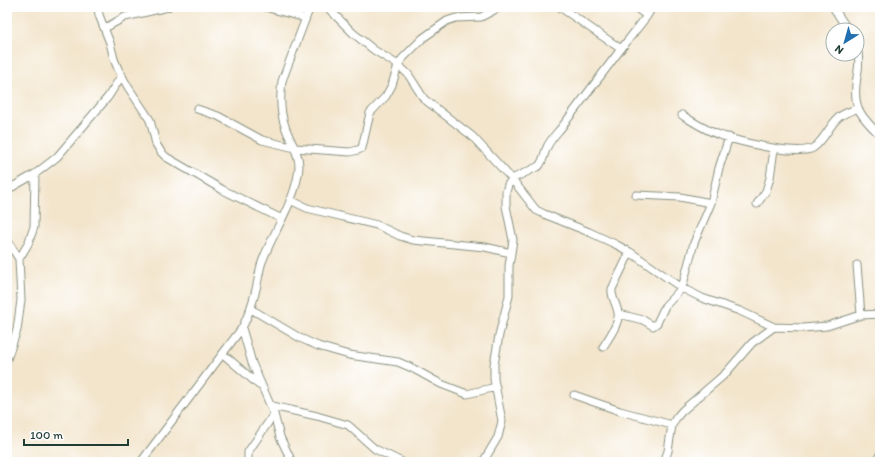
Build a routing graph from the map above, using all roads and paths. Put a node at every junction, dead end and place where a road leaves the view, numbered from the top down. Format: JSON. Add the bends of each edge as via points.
{"nodes":[{"id":1,"x":98,"y":7,"type":"edge"},
{"id":2,"x":168,"y":7,"type":"edge"},
{"id":3,"x":265,"y":7,"type":"edge"},
{"id":4,"x":310,"y":7,"type":"edge"},
{"id":5,"x":327,"y":7,"type":"edge"},
{"id":6,"x":500,"y":7,"type":"edge"},
{"id":7,"x":560,"y":7,"type":"edge"},
{"id":8,"x":635,"y":7,"type":"edge"},
{"id":9,"x":652,"y":7,"type":"edge"},
{"id":10,"x":833,"y":7,"type":"edge"},
{"id":11,"x":647,"y":16,"type":"junction"},
{"id":12,"x":306,"y":18,"type":"junction"},
{"id":13,"x":843,"y":22,"type":"edge"},
{"id":14,"x":105,"y":28,"type":"junction"},
{"id":15,"x":621,"y":49,"type":"junction"},
{"id":16,"x":859,"y":62,"type":"edge"},
{"id":17,"x":398,"y":65,"type":"junction"},
{"id":18,"x":122,"y":75,"type":"junction"},
{"id":19,"x":858,"y":108,"type":"junction"},
{"id":20,"x":197,"y":109,"type":"dead end"},
{"id":21,"x":682,"y":115,"type":"dead end"},
{"id":22,"x":880,"y":135,"type":"edge"},
{"id":23,"x":728,"y":137,"type":"junction"},
{"id":24,"x":295,"y":148,"type":"junction"},
{"id":25,"x":774,"y":149,"type":"junction"},
{"id":26,"x":35,"y":174,"type":"junction"},
{"id":27,"x":512,"y":179,"type":"junction"},
{"id":28,"x":7,"y":190,"type":"edge"},
{"id":29,"x":636,"y":195,"type":"dead end"},
{"id":30,"x":290,"y":200,"type":"junction"},
{"id":31,"x":711,"y":203,"type":"junction"},
{"id":32,"x":757,"y":204,"type":"dead end"},
{"id":33,"x":282,"y":219,"type":"junction"},
{"id":34,"x":7,"y":240,"type":"edge"},
{"id":35,"x":630,"y":252,"type":"junction"},
{"id":36,"x":511,"y":253,"type":"junction"},
{"id":37,"x":18,"y":259,"type":"junction"},
{"id":38,"x":857,"y":265,"type":"dead end"},
{"id":39,"x":682,"y":288,"type":"junction"},
{"id":40,"x":251,"y":308,"type":"junction"},
{"id":41,"x":619,"y":314,"type":"junction"},
{"id":42,"x":880,"y":314,"type":"edge"},
{"id":43,"x":861,"y":315,"type":"junction"},
{"id":44,"x":774,"y":327,"type":"junction"},
{"id":45,"x":242,"y":328,"type":"junction"},
{"id":46,"x":603,"y":347,"type":"dead end"},
{"id":47,"x":223,"y":354,"type":"junction"},
{"id":48,"x":7,"y":359,"type":"edge"},
{"id":49,"x":262,"y":387,"type":"junction"},
{"id":50,"x":496,"y":387,"type":"junction"},
{"id":51,"x":574,"y":395,"type":"dead end"},
{"id":52,"x":272,"y":406,"type":"junction"},
{"id":53,"x":274,"y":414,"type":"junction"},
{"id":54,"x":672,"y":425,"type":"junction"},
{"id":55,"x":880,"y":454,"type":"edge"},
{"id":56,"x":141,"y":462,"type":"edge"},
{"id":57,"x":248,"y":462,"type":"edge"},
{"id":58,"x":292,"y":462,"type":"edge"},
{"id":59,"x":402,"y":462,"type":"edge"},
{"id":60,"x":483,"y":462,"type":"edge"},
{"id":61,"x":664,"y":462,"type":"edge"},
{"id":62,"x":877,"y":462,"type":"edge"}],
"edges":[{"from":1,"to":14,"type":"street"},
{"from":2,"to":14,"type":"street","via":[[125,17]]},
{"from":3,"to":12,"type":"street"},
{"from":4,"to":12,"type":"street"},
{"from":5,"to":17,"type":"street","via":[[353,33]]},
{"from":6,"to":17,"type":"street","via":[[481,16],[448,21],[423,38]]},
{"from":7,"to":15,"type":"street"},
{"from":8,"to":11,"type":"street"},
{"from":9,"to":11,"type":"street"},
{"from":10,"to":13,"type":"street"},
{"from":11,"to":15,"type":"street"},
{"from":12,"to":24,"type":"street","via":[[282,81],[280,94],[285,126]]},
{"from":14,"to":18,"type":"street","via":[[114,59]]},
{"from":15,"to":27,"type":"street","via":[[553,137],[539,166]]},
{"from":16,"to":19,"type":"street","via":[[855,92]]},
{"from":17,"to":24,"type":"street","via":[[386,96],[370,113],[362,148],[350,152]]},
{"from":17,"to":27,"type":"street","via":[[408,74],[424,99],[472,136]]},
{"from":18,"to":26,"type":"street","via":[[108,97],[57,157]]},
{"from":18,"to":33,"type":"street","via":[[150,120],[154,138],[163,154],[223,190]]},
{"from":19,"to":22,"type":"street","via":[[866,121]]},
{"from":19,"to":25,"type":"street","via":[[839,117],[812,148],[803,151]]},
{"from":20,"to":24,"type":"street","via":[[218,116],[262,140]]},
{"from":21,"to":23,"type":"street","via":[[701,127]]},
{"from":23,"to":25,"type":"street"},
{"from":23,"to":31,"type":"street"},
{"from":24,"to":30,"type":"street","via":[[299,166]]},
{"from":25,"to":32,"type":"street","via":[[766,191]]},
{"from":26,"to":28,"type":"street"},
{"from":26,"to":37,"type":"street","via":[[34,227],[28,244]]},
{"from":27,"to":35,"type":"street","via":[[536,210]]},
{"from":27,"to":36,"type":"street","via":[[506,192],[512,236]]},
{"from":29,"to":31,"type":"street","via":[[680,197]]},
{"from":30,"to":33,"type":"street"},
{"from":30,"to":36,"type":"street","via":[[307,208],[377,225],[414,240],[491,248]]},
{"from":31,"to":39,"type":"street","via":[[694,243]]},
{"from":33,"to":40,"type":"street","via":[[261,265]]},
{"from":34,"to":37,"type":"street"},
{"from":35,"to":39,"type":"street"},
{"from":35,"to":41,"type":"street","via":[[611,294]]},
{"from":36,"to":50,"type":"street","via":[[509,296],[494,365]]},
{"from":37,"to":48,"type":"street","via":[[20,300],[17,330]]},
{"from":38,"to":43,"type":"street"},
{"from":39,"to":41,"type":"street","via":[[665,306],[653,326],[643,320]]},
{"from":39,"to":44,"type":"street"},
{"from":40,"to":45,"type":"street"},
{"from":40,"to":50,"type":"street","via":[[318,346],[350,355],[398,362],[467,394]]},
{"from":41,"to":46,"type":"street","via":[[615,328]]},
{"from":42,"to":43,"type":"street"},
{"from":43,"to":44,"type":"street","via":[[827,326]]},
{"from":44,"to":54,"type":"street","via":[[752,343],[725,374],[682,411]]},
{"from":45,"to":47,"type":"street"},
{"from":45,"to":49,"type":"street"},
{"from":47,"to":49,"type":"street"},
{"from":47,"to":56,"type":"street"},
{"from":49,"to":52,"type":"street"},
{"from":50,"to":60,"type":"street","via":[[502,421],[498,437]]},
{"from":51,"to":54,"type":"street"},
{"from":52,"to":53,"type":"street"},
{"from":52,"to":59,"type":"street","via":[[348,425],[375,449]]},
{"from":53,"to":57,"type":"street","via":[[248,452]]},
{"from":53,"to":58,"type":"street","via":[[280,437]]},
{"from":54,"to":61,"type":"street"},
{"from":55,"to":62,"type":"street"}]}
